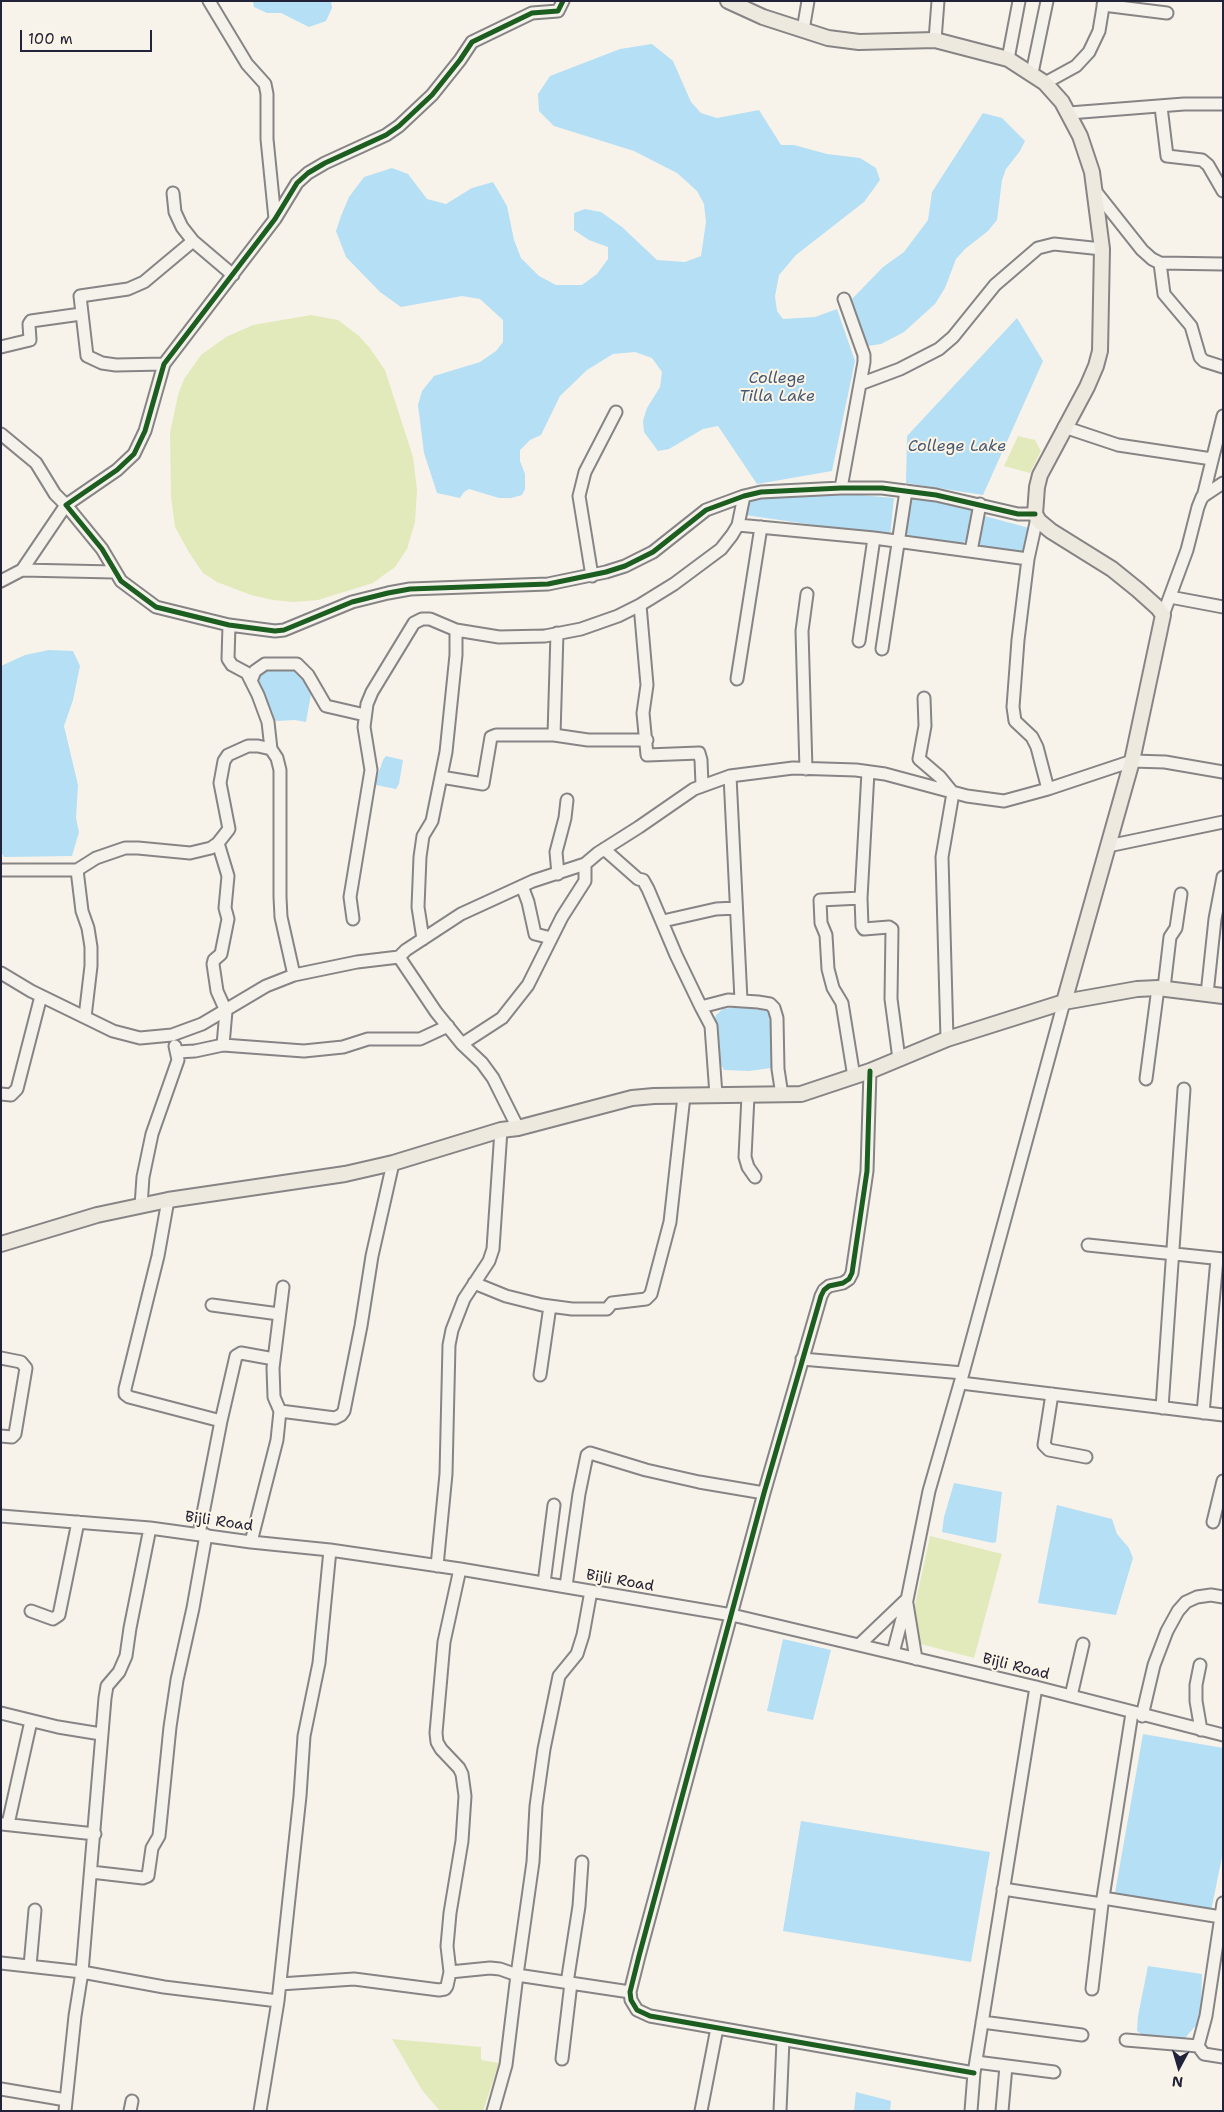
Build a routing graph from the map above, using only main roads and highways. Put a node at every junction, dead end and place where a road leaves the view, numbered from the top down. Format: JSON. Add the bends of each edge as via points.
{"nodes":[{"id":1,"x":728,"y":1,"type":"edge"},
{"id":2,"x":1223,"y":996,"type":"edge"},
{"id":3,"x":1064,"y":1002,"type":"junction"},
{"id":4,"x":1,"y":1244,"type":"edge"}],
"edges":[{"from":1,"to":3,"type":"main road","via":[[763,17],[828,38],[859,42],[935,40],[1008,59],[1045,82],[1069,113],[1080,136],[1096,192],[1102,249],[1100,351],[1090,380],[1040,475],[1036,516],[1050,531],[1112,569],[1163,615],[1132,760]]},
{"from":2,"to":3,"type":"main road","via":[[1161,988]]},
{"from":3,"to":4,"type":"main road","via":[[947,1039],[815,1090],[782,1095],[632,1098],[501,1130],[393,1163],[344,1174],[168,1200],[97,1215]]}]}
